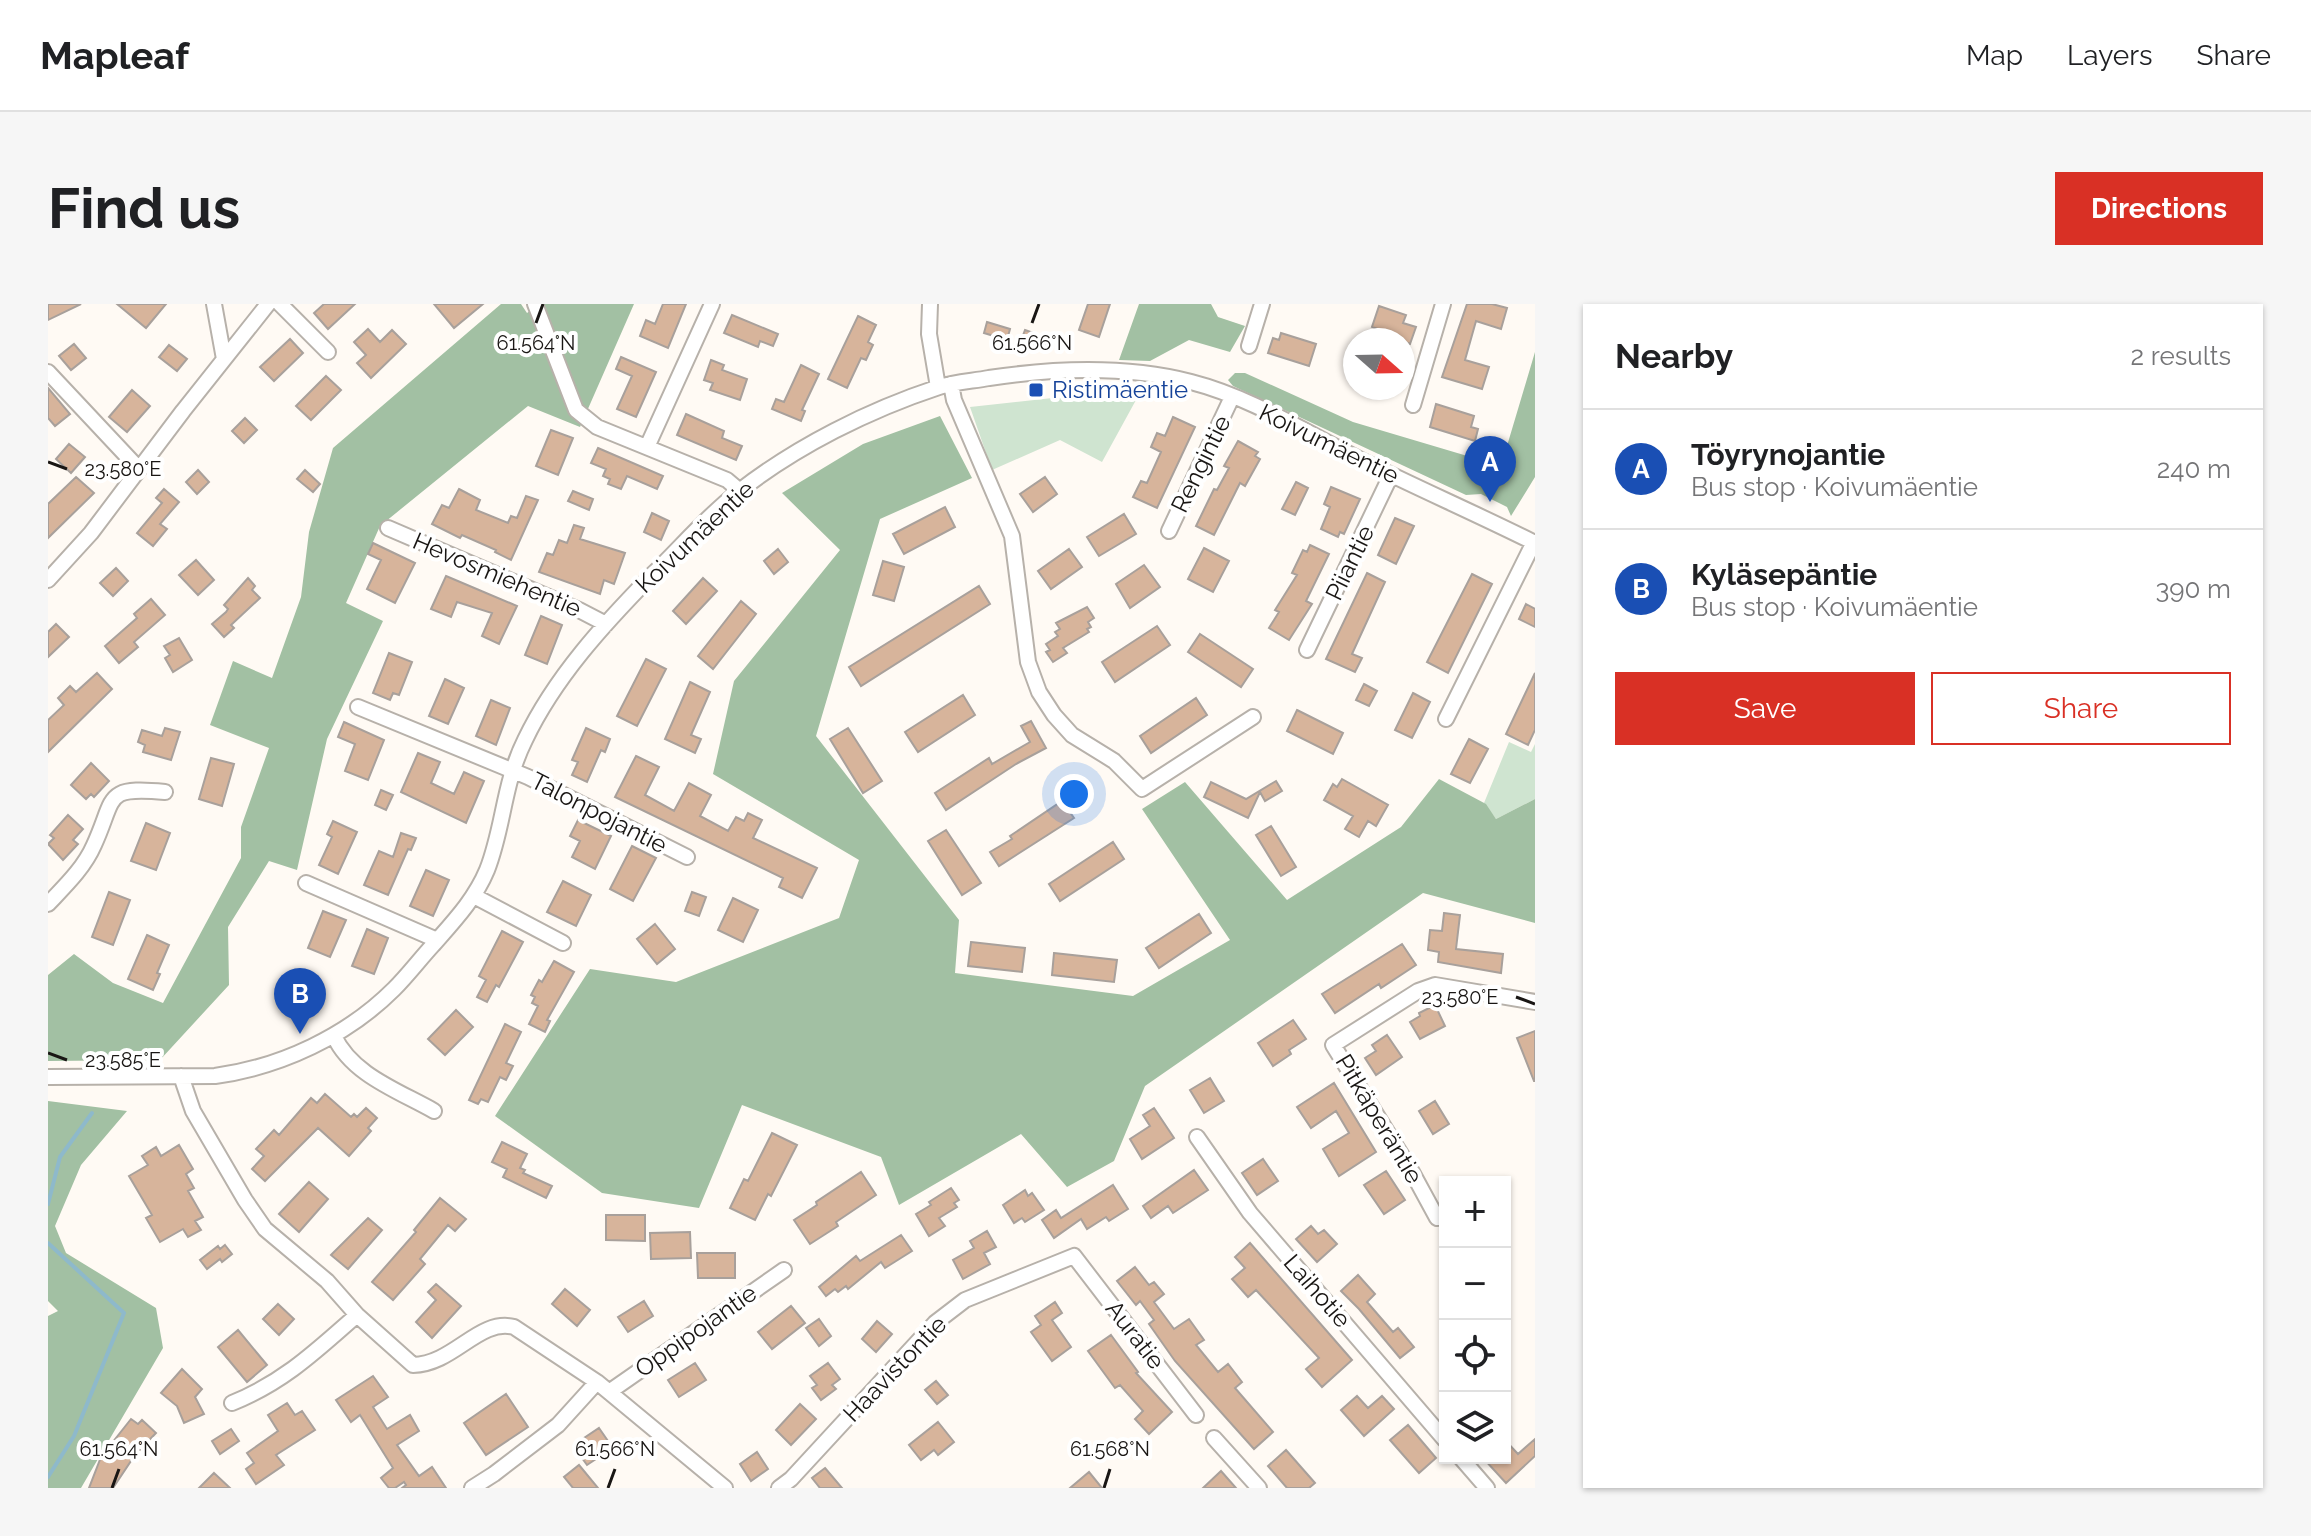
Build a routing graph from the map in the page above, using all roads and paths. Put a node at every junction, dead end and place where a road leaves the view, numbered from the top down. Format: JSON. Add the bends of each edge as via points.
{"nodes":[{"id":1,"x":214,"y":304,"type":"edge"},
{"id":2,"x":268,"y":304,"type":"edge"},
{"id":3,"x":280,"y":304,"type":"edge"},
{"id":4,"x":535,"y":304,"type":"edge"},
{"id":5,"x":712,"y":304,"type":"edge"},
{"id":6,"x":930,"y":304,"type":"edge"},
{"id":7,"x":1262,"y":304,"type":"edge"},
{"id":8,"x":1443,"y":304,"type":"edge"},
{"id":9,"x":1249,"y":346,"type":"dead end"},
{"id":10,"x":328,"y":352,"type":"dead end"},
{"id":11,"x":224,"y":359,"type":"junction"},
{"id":12,"x":48,"y":372,"type":"edge"},
{"id":13,"x":944,"y":386,"type":"junction"},
{"id":14,"x":1232,"y":397,"type":"junction"},
{"id":15,"x":1413,"y":405,"type":"dead end"},
{"id":16,"x":647,"y":447,"type":"junction"},
{"id":17,"x":139,"y":469,"type":"junction"},
{"id":18,"x":1391,"y":475,"type":"junction"},
{"id":19,"x":740,"y":491,"type":"junction"},
{"id":20,"x":388,"y":528,"type":"dead end"},
{"id":21,"x":1169,"y":531,"type":"dead end"},
{"id":22,"x":1534,"y":542,"type":"edge"},
{"id":23,"x":48,"y":580,"type":"edge"},
{"id":24,"x":606,"y":624,"type":"junction"},
{"id":25,"x":1307,"y":650,"type":"dead end"},
{"id":26,"x":358,"y":707,"type":"dead end"},
{"id":27,"x":1253,"y":717,"type":"dead end"},
{"id":28,"x":1446,"y":719,"type":"dead end"},
{"id":29,"x":511,"y":770,"type":"junction"},
{"id":30,"x":165,"y":792,"type":"dead end"},
{"id":31,"x":687,"y":857,"type":"dead end"},
{"id":32,"x":306,"y":883,"type":"dead end"},
{"id":33,"x":474,"y":896,"type":"junction"},
{"id":34,"x":48,"y":904,"type":"edge"},
{"id":35,"x":437,"y":940,"type":"junction"},
{"id":36,"x":563,"y":943,"type":"dead end"},
{"id":37,"x":1535,"y":1002,"type":"edge"},
{"id":38,"x":334,"y":1036,"type":"junction"},
{"id":39,"x":181,"y":1076,"type":"junction"},
{"id":40,"x":48,"y":1077,"type":"edge"},
{"id":41,"x":434,"y":1111,"type":"dead end"},
{"id":42,"x":1197,"y":1137,"type":"dead end"},
{"id":43,"x":1437,"y":1218,"type":"dead end"},
{"id":44,"x":1074,"y":1256,"type":"joint"},
{"id":45,"x":784,"y":1270,"type":"dead end"},
{"id":46,"x":357,"y":1315,"type":"junction"},
{"id":47,"x":603,"y":1387,"type":"junction"},
{"id":48,"x":232,"y":1403,"type":"dead end"},
{"id":49,"x":1196,"y":1415,"type":"dead end"},
{"id":50,"x":1439,"y":1433,"type":"edge"},
{"id":51,"x":1214,"y":1438,"type":"dead end"},
{"id":52,"x":1466,"y":1464,"type":"edge"},
{"id":53,"x":472,"y":1488,"type":"edge"},
{"id":54,"x":725,"y":1488,"type":"edge"},
{"id":55,"x":779,"y":1488,"type":"edge"},
{"id":56,"x":1259,"y":1488,"type":"edge"},
{"id":57,"x":1487,"y":1488,"type":"edge"}],
"edges":[{"from":1,"to":11,"type":"street"},
{"from":2,"to":11,"type":"street"},
{"from":3,"to":10,"type":"street"},
{"from":4,"to":16,"type":"street","via":[[576,410],[597,427]]},
{"from":5,"to":16,"type":"street"},
{"from":6,"to":13,"type":"street","via":[[929,334]]},
{"from":7,"to":9,"type":"street"},
{"from":8,"to":15,"type":"street"},
{"from":11,"to":17,"type":"street"},
{"from":12,"to":17,"type":"street"},
{"from":13,"to":14,"type":"street","name":"Koivumäentie","via":[[1088,369],[1187,381]]},
{"from":13,"to":19,"type":"street","name":"Koivumäentie","via":[[822,438]]},
{"from":13,"to":27,"type":"street","via":[[1012,536],[1028,662],[1039,692],[1072,735],[1114,761],[1142,789]]},
{"from":14,"to":18,"type":"street","name":"Koivumäentie"},
{"from":14,"to":21,"type":"street","name":"Rengintie"},
{"from":16,"to":19,"type":"street","via":[[727,480]]},
{"from":17,"to":23,"type":"street"},
{"from":18,"to":22,"type":"street","name":"Koivumäentie"},
{"from":18,"to":25,"type":"street","name":"Piiantie"},
{"from":19,"to":24,"type":"street","name":"Koivumäentie"},
{"from":20,"to":24,"type":"street","name":"Hevosmiehentie"},
{"from":22,"to":28,"type":"street"},
{"from":24,"to":29,"type":"street","name":"Koivumäentie","via":[[546,698]]},
{"from":26,"to":29,"type":"street","name":"Talonpojantie"},
{"from":29,"to":31,"type":"street","name":"Talonpojantie"},
{"from":29,"to":33,"type":"street","name":"Koivumäentie","via":[[496,844]]},
{"from":30,"to":34,"type":"street","via":[[119,793],[106,810],[94,846]]},
{"from":32,"to":35,"type":"street"},
{"from":33,"to":35,"type":"street","name":"Koivumäentie"},
{"from":33,"to":36,"type":"street"},
{"from":35,"to":38,"type":"street","name":"Koivumäentie","via":[[394,990]]},
{"from":37,"to":43,"type":"street","name":"Pitkäperäntie","via":[[1435,985],[1333,1045]]},
{"from":38,"to":39,"type":"street","name":"Koivumäentie","via":[[254,1069]]},
{"from":38,"to":41,"type":"street","via":[[359,1069]]},
{"from":39,"to":40,"type":"street","name":"Koivumäentie"},
{"from":39,"to":46,"type":"street","via":[[193,1111],[265,1229],[327,1281]]},
{"from":42,"to":50,"type":"street","name":"Laihotie","via":[[1250,1213]]},
{"from":44,"to":49,"type":"street","name":"Auratie"},
{"from":44,"to":55,"type":"street","name":"Haavistontie","via":[[965,1300],[935,1323]]},
{"from":45,"to":47,"type":"street","name":"Oppipojantie"},
{"from":46,"to":47,"type":"street","via":[[413,1365],[434,1363],[489,1328],[514,1327]]},
{"from":46,"to":48,"type":"street","via":[[298,1367]]},
{"from":47,"to":53,"type":"street","name":"Oppipojantie"},
{"from":47,"to":54,"type":"street"},
{"from":51,"to":56,"type":"street"},
{"from":52,"to":57,"type":"street"}]}
